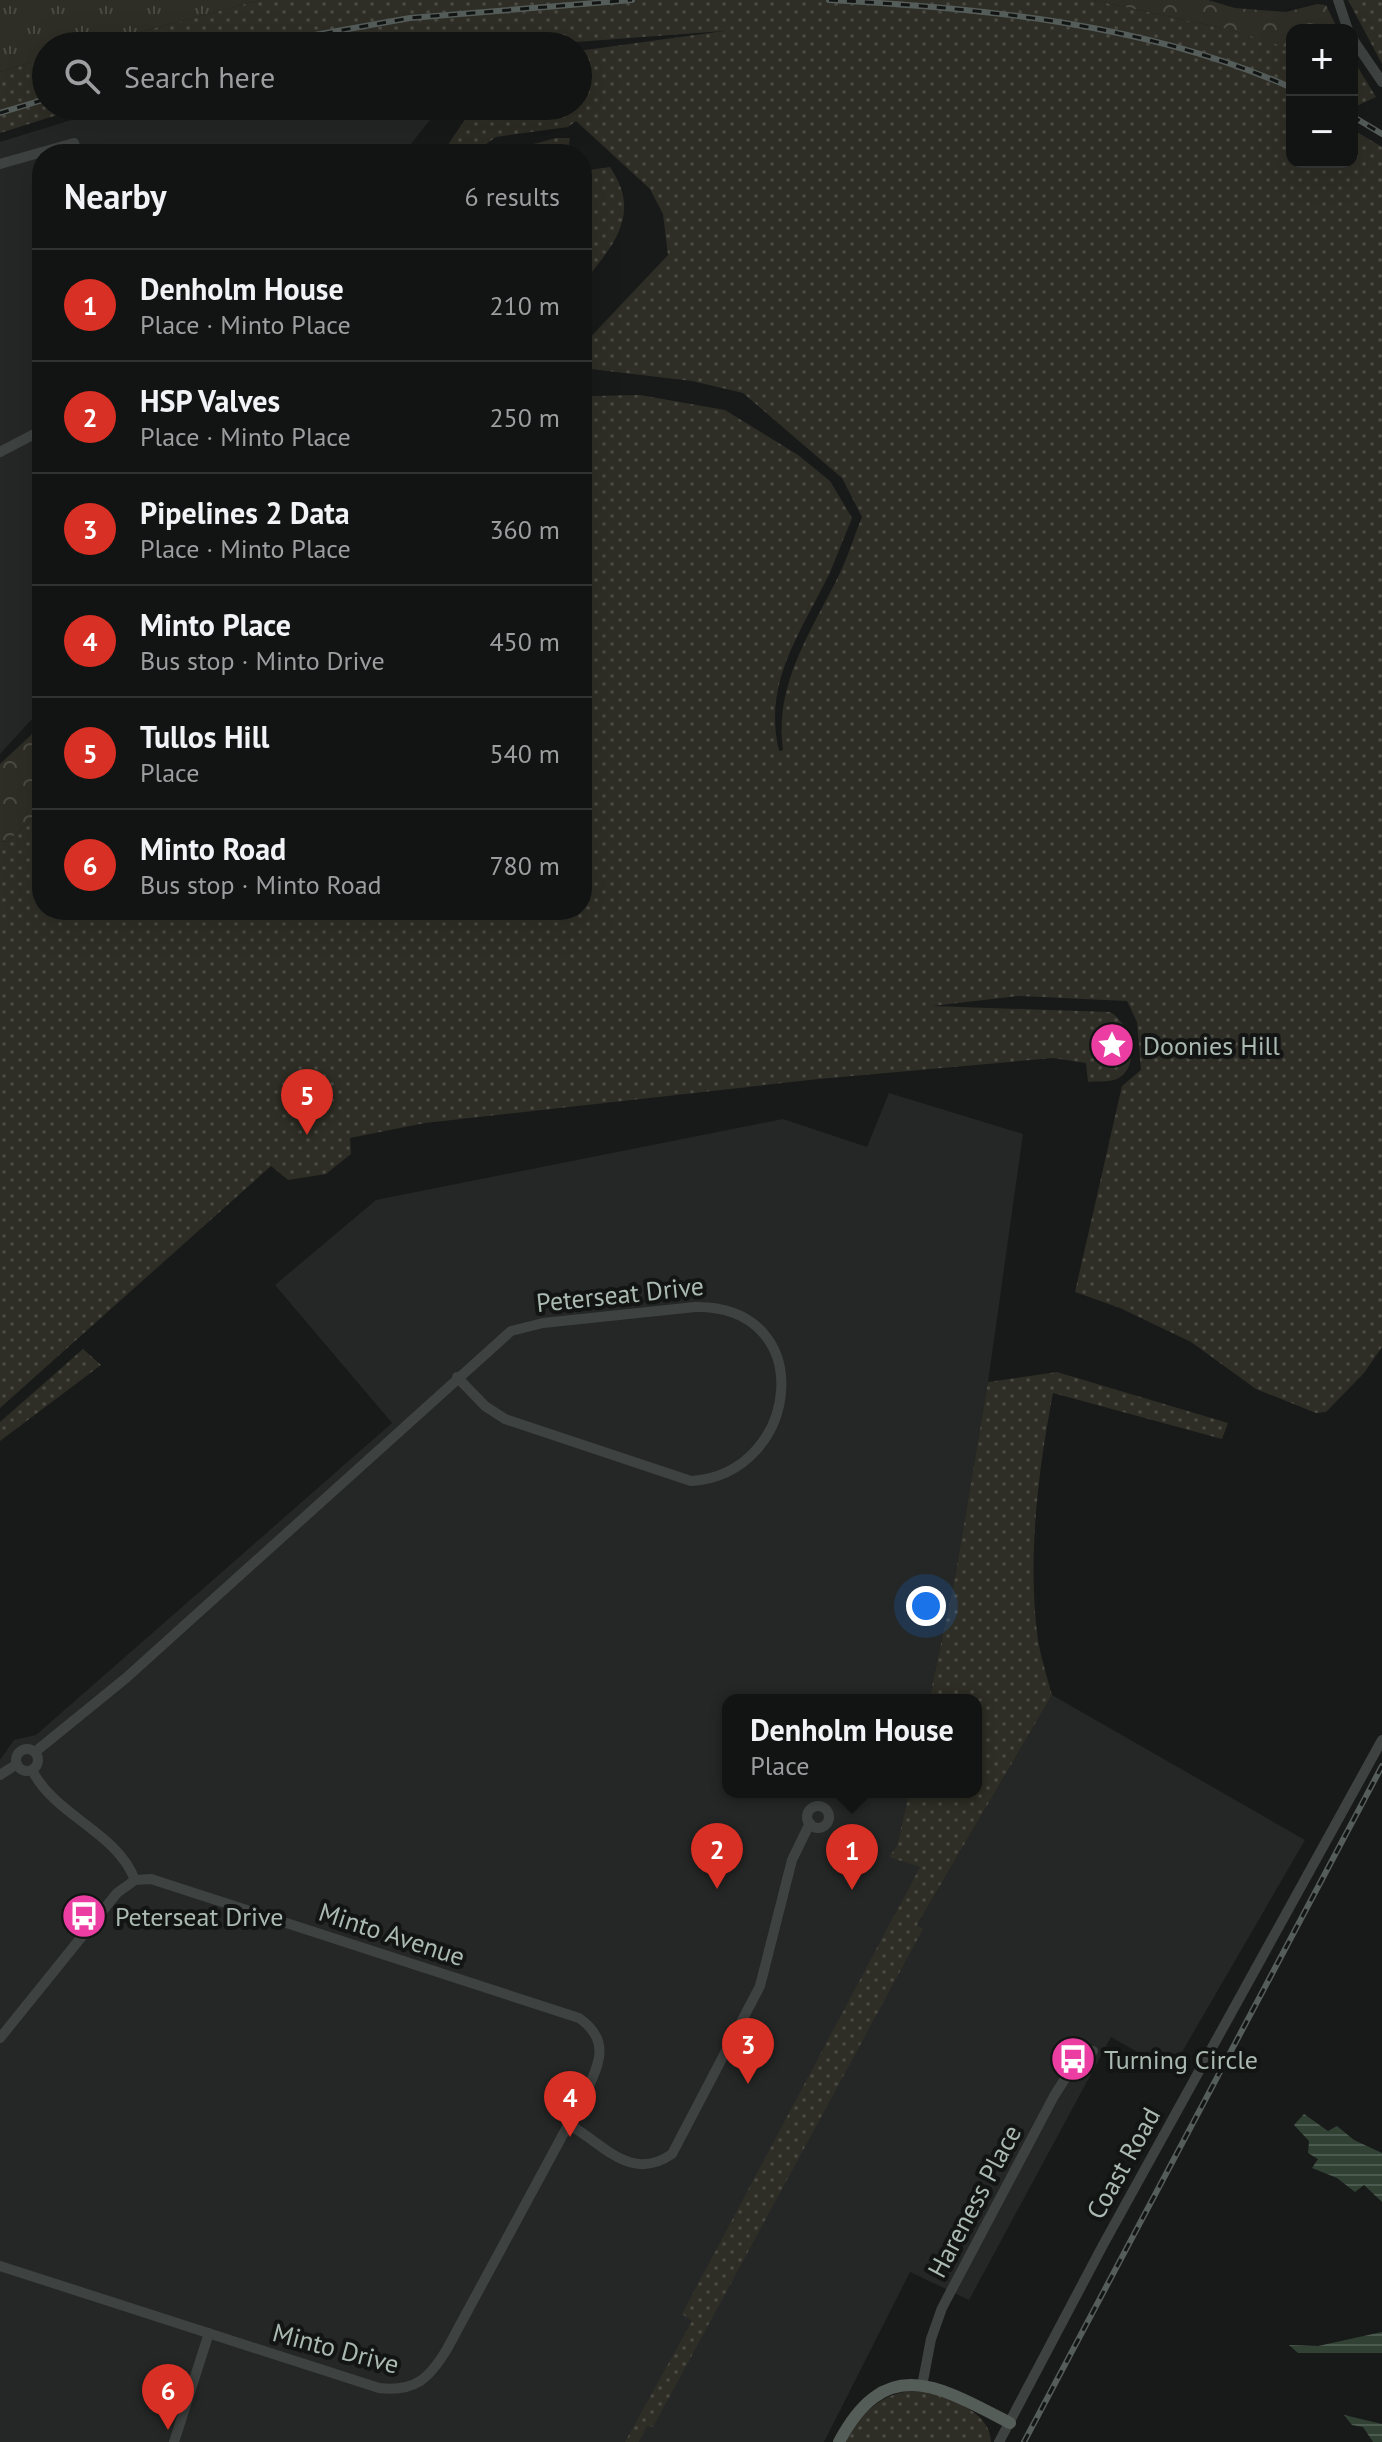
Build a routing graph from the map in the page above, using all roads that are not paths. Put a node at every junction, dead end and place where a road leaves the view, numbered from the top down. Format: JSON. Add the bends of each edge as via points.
{"nodes":[{"id":1,"x":1338,"y":0,"type":"edge"},
{"id":2,"x":1346,"y":24,"type":"edge"},
{"id":3,"x":1358,"y":47,"type":"edge"},
{"id":4,"x":1382,"y":82,"type":"edge"},
{"id":5,"x":32,"y":157,"type":"edge"},
{"id":6,"x":0,"y":164,"type":"edge"},
{"id":7,"x":32,"y":435,"type":"edge"},
{"id":8,"x":0,"y":452,"type":"edge"},
{"id":9,"x":457,"y":1377,"type":"junction"},
{"id":10,"x":1382,"y":1740,"type":"edge"},
{"id":11,"x":35,"y":1752,"type":"junction"},
{"id":12,"x":17,"y":1764,"type":"junction"},
{"id":13,"x":32,"y":1770,"type":"junction"},
{"id":14,"x":0,"y":1775,"type":"edge"},
{"id":15,"x":810,"y":1823,"type":"dead end"},
{"id":16,"x":135,"y":1880,"type":"junction"},
{"id":17,"x":598,"y":2037,"type":"joint"},
{"id":18,"x":0,"y":2038,"type":"edge"},
{"id":19,"x":1093,"y":2051,"type":"dead end"},
{"id":20,"x":568,"y":2124,"type":"junction"},
{"id":21,"x":0,"y":2266,"type":"edge"},
{"id":22,"x":209,"y":2333,"type":"junction"},
{"id":23,"x":922,"y":2386,"type":"junction"},
{"id":24,"x":1010,"y":2423,"type":"junction"},
{"id":25,"x":174,"y":2442,"type":"edge"},
{"id":26,"x":839,"y":2442,"type":"edge"},
{"id":27,"x":999,"y":2442,"type":"edge"}],
"edges":[{"from":1,"to":2,"type":"street"},
{"from":3,"to":4,"type":"street"},
{"from":5,"to":6,"type":"street"},
{"from":7,"to":8,"type":"street"},
{"from":9,"to":9,"type":"street","name":"Peterseat Drive","via":[[505,1419],[691,1481],[738,1470],[760,1448],[777,1406],[782,1372],[761,1328],[743,1314],[716,1306],[516,1328]]},
{"from":9,"to":11,"type":"street","name":"Peterseat Drive","via":[[126,1678]]},
{"from":10,"to":24,"type":"street","name":"Coast Road"},
{"from":11,"to":12,"type":"street","via":[[21,1751]]},
{"from":11,"to":13,"type":"street","via":[[38,1762]]},
{"from":12,"to":13,"type":"street"},
{"from":12,"to":14,"type":"street"},
{"from":13,"to":16,"type":"street","via":[[46,1791],[119,1854]]},
{"from":15,"to":20,"type":"street","via":[[792,1860],[760,1986],[672,2154],[648,2164],[629,2164]]},
{"from":16,"to":17,"type":"street","name":"Minto Avenue","via":[[166,1882],[579,2018]]},
{"from":16,"to":18,"type":"street","via":[[117,1893]]},
{"from":17,"to":20,"type":"street","name":"Minto Drive","via":[[602,2053],[596,2072]]},
{"from":19,"to":23,"type":"street","name":"Hareness Place","via":[[1070,2071],[1054,2096],[942,2308]]},
{"from":20,"to":22,"type":"street","name":"Minto Drive","via":[[447,2349],[423,2382],[405,2389],[379,2388]]},
{"from":21,"to":22,"type":"street","name":"Minto Drive"},
{"from":22,"to":25,"type":"street"},
{"from":23,"to":24,"type":"main road","via":[[946,2391]]},
{"from":23,"to":26,"type":"main road","via":[[898,2387],[871,2399]]},
{"from":24,"to":27,"type":"street","name":"Coast Road"}]}
